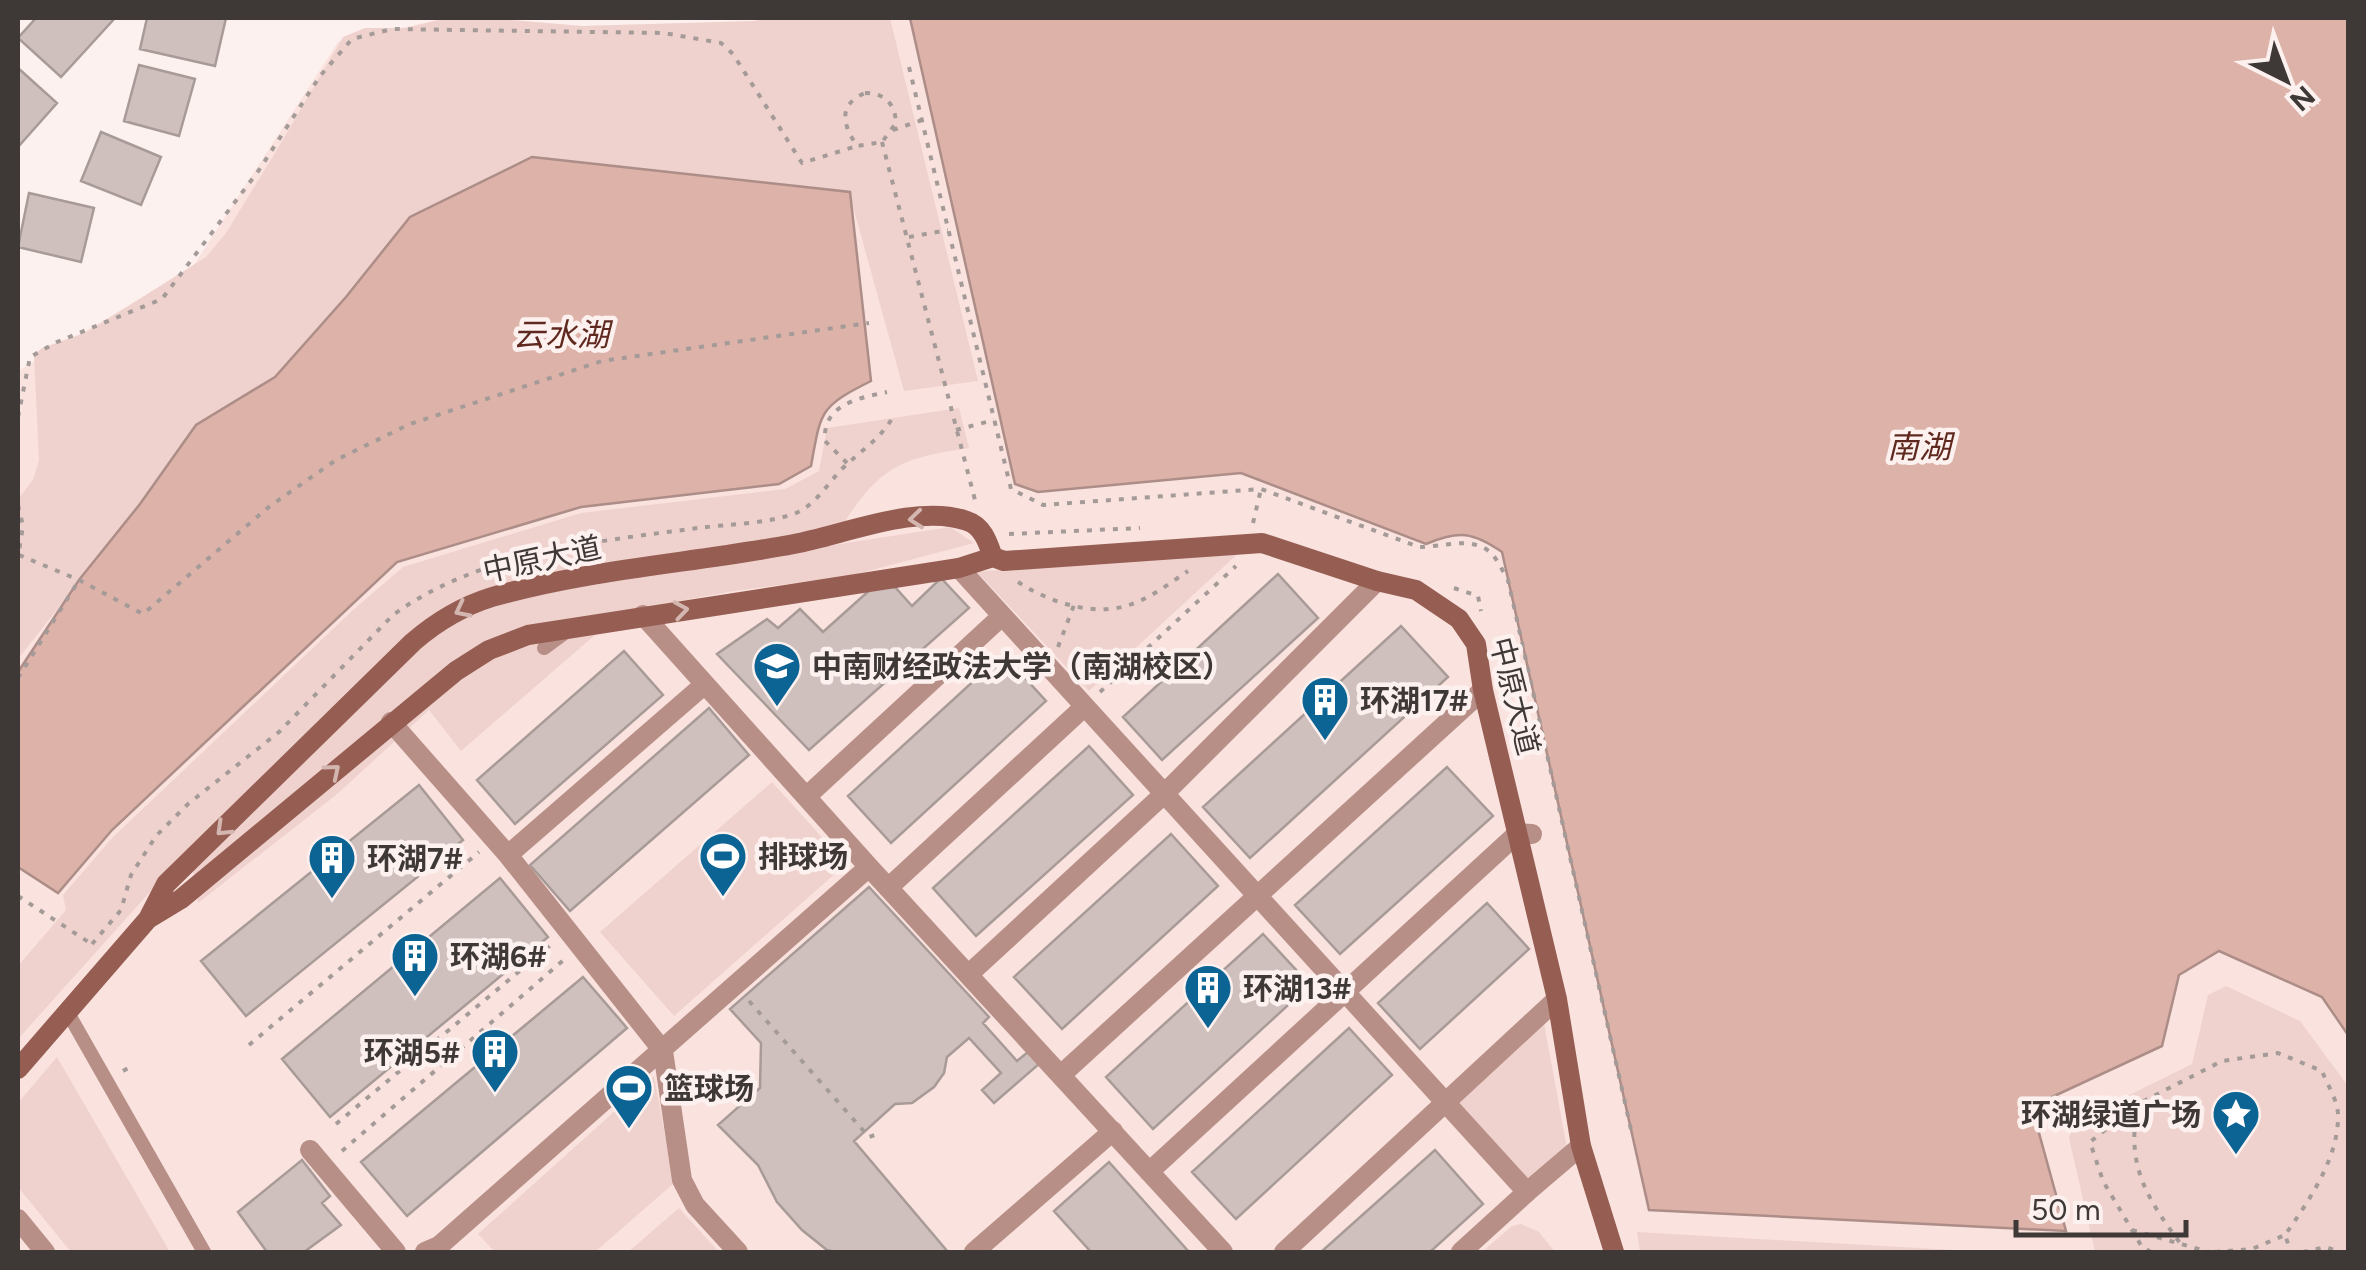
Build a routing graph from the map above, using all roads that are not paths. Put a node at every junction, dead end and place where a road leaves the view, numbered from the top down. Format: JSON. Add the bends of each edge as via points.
{"nodes":[{"id":1,"x":999,"y":559,"type":"junction"},
{"id":2,"x":959,"y":568,"type":"junction"},
{"id":3,"x":1377,"y":581,"type":"junction"},
{"id":4,"x":643,"y":615,"type":"junction"},
{"id":5,"x":1002,"y":616,"type":"junction"},
{"id":6,"x":571,"y":628,"type":"junction"},
{"id":7,"x":544,"y":648,"type":"dead end"},
{"id":8,"x":705,"y":684,"type":"junction"},
{"id":9,"x":1483,"y":690,"type":"junction"},
{"id":10,"x":1084,"y":707,"type":"junction"},
{"id":11,"x":391,"y":722,"type":"junction"},
{"id":12,"x":1164,"y":794,"type":"junction"},
{"id":13,"x":806,"y":797,"type":"junction"},
{"id":14,"x":1525,"y":833,"type":"junction"},
{"id":15,"x":501,"y":848,"type":"junction"},
{"id":16,"x":869,"y":867,"type":"junction"},
{"id":17,"x":888,"y":888,"type":"junction"},
{"id":18,"x":1256,"y":896,"type":"junction"},
{"id":19,"x":148,"y":918,"type":"junction"},
{"id":20,"x":969,"y":974,"type":"junction"},
{"id":21,"x":1344,"y":991,"type":"junction"},
{"id":22,"x":1556,"y":999,"type":"junction"},
{"id":23,"x":68,"y":1013,"type":"junction"},
{"id":24,"x":663,"y":1051,"type":"junction"},
{"id":25,"x":18,"y":1069,"type":"edge"},
{"id":26,"x":1056,"y":1080,"type":"junction"},
{"id":27,"x":1445,"y":1102,"type":"junction"},
{"id":28,"x":1113,"y":1131,"type":"junction"},
{"id":29,"x":1581,"y":1146,"type":"junction"},
{"id":30,"x":310,"y":1150,"type":"dead end"},
{"id":31,"x":1149,"y":1172,"type":"junction"},
{"id":32,"x":1527,"y":1192,"type":"junction"},
{"id":33,"x":18,"y":1219,"type":"edge"},
{"id":34,"x":436,"y":1250,"type":"edge"},
{"id":35,"x":45,"y":1252,"type":"edge"},
{"id":36,"x":204,"y":1252,"type":"edge"},
{"id":37,"x":396,"y":1252,"type":"edge"},
{"id":38,"x":738,"y":1252,"type":"edge"},
{"id":39,"x":974,"y":1252,"type":"edge"},
{"id":40,"x":1223,"y":1252,"type":"edge"},
{"id":41,"x":1284,"y":1252,"type":"edge"},
{"id":42,"x":1461,"y":1252,"type":"edge"},
{"id":43,"x":1614,"y":1252,"type":"edge"}],
"edges":[{"from":1,"to":2,"type":"main road","name":"中原大道"},
{"from":1,"to":3,"type":"main road","name":"中原大道","via":[[1212,546],[1257,533]]},
{"from":1,"to":19,"type":"main road","name":"中原大道","one_way":true,"via":[[978,527],[927,516],[477,602],[412,642],[166,884]]},
{"from":4,"to":2,"type":"main road","name":"中原大道","one_way":true},
{"from":2,"to":5,"type":"street"},
{"from":3,"to":9,"type":"main road","name":"中原大道","via":[[1416,590],[1459,619],[1476,644]]},
{"from":3,"to":12,"type":"street"},
{"from":4,"to":6,"type":"main road","name":"中原大道"},
{"from":4,"to":8,"type":"street"},
{"from":5,"to":10,"type":"street"},
{"from":5,"to":13,"type":"street"},
{"from":6,"to":7,"type":"lane"},
{"from":6,"to":11,"type":"main road","name":"中原大道","via":[[489,650]]},
{"from":8,"to":13,"type":"street"},
{"from":8,"to":15,"type":"street"},
{"from":9,"to":14,"type":"main road","name":"中原大道"},
{"from":9,"to":18,"type":"street"},
{"from":10,"to":12,"type":"street"},
{"from":10,"to":17,"type":"street"},
{"from":11,"to":15,"type":"street"},
{"from":19,"to":11,"type":"main road","name":"中原大道","one_way":true,"via":[[181,899]]},
{"from":12,"to":18,"type":"street"},
{"from":12,"to":20,"type":"street"},
{"from":13,"to":16,"type":"street"},
{"from":14,"to":21,"type":"street"},
{"from":14,"to":22,"type":"main road","name":"中原大道"},
{"from":15,"to":24,"type":"street"},
{"from":16,"to":17,"type":"street"},
{"from":16,"to":24,"type":"street"},
{"from":17,"to":20,"type":"street"},
{"from":18,"to":21,"type":"street"},
{"from":18,"to":26,"type":"street"},
{"from":19,"to":23,"type":"main road","name":"中原大道"},
{"from":20,"to":26,"type":"street"},
{"from":21,"to":27,"type":"street"},
{"from":21,"to":31,"type":"street"},
{"from":22,"to":27,"type":"street"},
{"from":22,"to":29,"type":"main road","name":"中原大道"},
{"from":23,"to":25,"type":"main road","name":"中原大道"},
{"from":23,"to":36,"type":"lane"},
{"from":24,"to":34,"type":"street"},
{"from":24,"to":38,"type":"street","via":[[682,1180]]},
{"from":26,"to":28,"type":"street"},
{"from":27,"to":32,"type":"street"},
{"from":27,"to":41,"type":"street"},
{"from":28,"to":31,"type":"street"},
{"from":28,"to":39,"type":"street"},
{"from":29,"to":32,"type":"street"},
{"from":29,"to":43,"type":"main road","name":"中原大道"},
{"from":30,"to":37,"type":"street"},
{"from":31,"to":40,"type":"street"},
{"from":32,"to":42,"type":"street"},
{"from":33,"to":35,"type":"street"}]}
